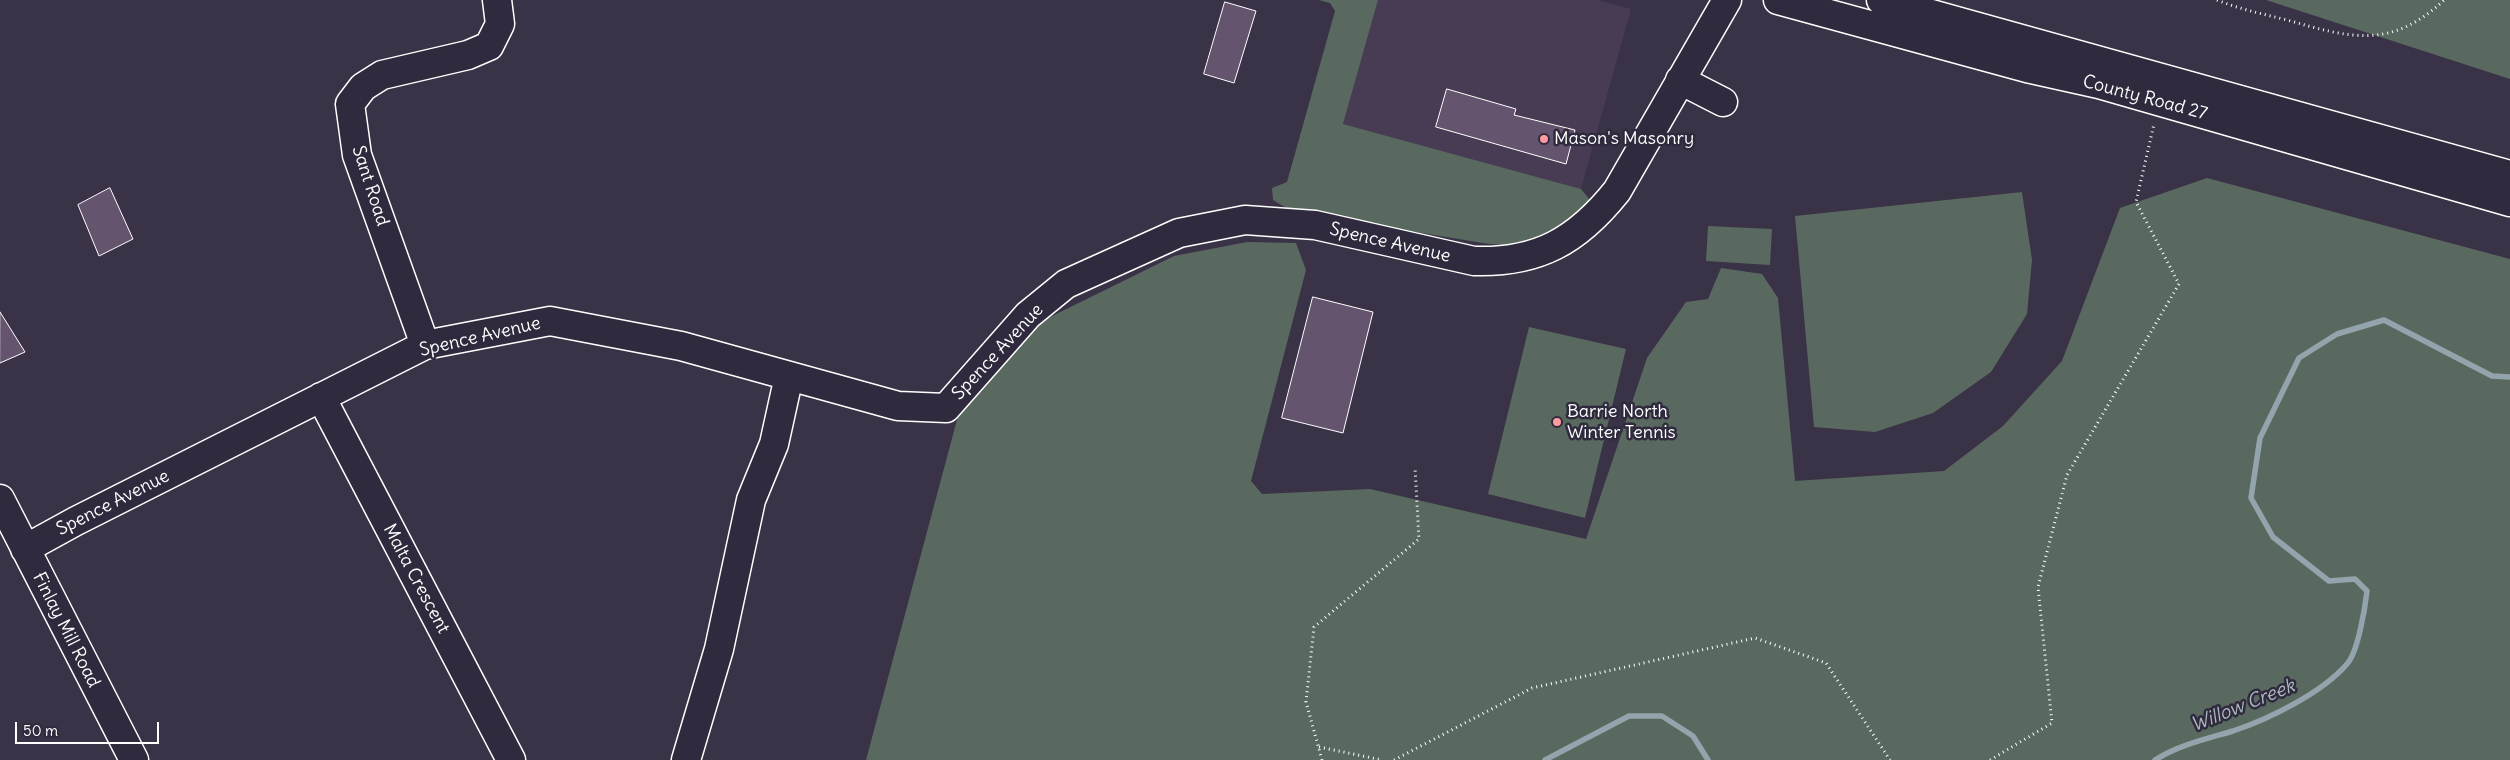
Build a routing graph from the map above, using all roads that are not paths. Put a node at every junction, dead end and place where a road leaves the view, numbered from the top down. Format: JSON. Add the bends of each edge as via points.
{"nodes":[{"id":1,"x":497,"y":0,"type":"edge"},
{"id":2,"x":1727,"y":0,"type":"edge"},
{"id":3,"x":1778,"y":0,"type":"edge"},
{"id":4,"x":1881,"y":0,"type":"edge"},
{"id":5,"x":1680,"y":80,"type":"junction"},
{"id":6,"x":1723,"y":102,"type":"dead end"},
{"id":7,"x":2510,"y":174,"type":"edge"},
{"id":8,"x":2510,"y":202,"type":"edge"},
{"id":9,"x":425,"y":345,"type":"junction"},
{"id":10,"x":790,"y":376,"type":"junction"},
{"id":11,"x":321,"y":397,"type":"junction"},
{"id":12,"x":0,"y":499,"type":"edge"},
{"id":13,"x":25,"y":549,"type":"junction"},
{"id":14,"x":134,"y":760,"type":"edge"},
{"id":15,"x":511,"y":760,"type":"edge"},
{"id":16,"x":686,"y":760,"type":"edge"}],
"edges":[{"from":1,"to":9,"type":"street","name":"Sant Road","via":[[500,24],[489,46],[468,55],[382,75],[363,87],[350,104],[357,155]]},
{"from":2,"to":5,"type":"street","name":"Spence Avenue"},
{"from":3,"to":8,"type":"street","name":"County Road 27","via":[[2159,102]]},
{"from":4,"to":7,"type":"street","name":"County Road 27"},
{"from":5,"to":6,"type":"street"},
{"from":5,"to":10,"type":"street","name":"Spence Avenue","via":[[1617,191],[1599,213],[1577,232],[1529,257],[1499,262],[1474,261],[1315,225],[1245,220],[1179,233],[1066,284],[1028,315],[946,408],[898,406]]},
{"from":9,"to":10,"type":"street","name":"Spence Avenue","via":[[550,321],[681,346]]},
{"from":9,"to":11,"type":"street","name":"Spence Avenue"},
{"from":10,"to":16,"type":"street","via":[[774,444],[751,500],[719,649]]},
{"from":11,"to":13,"type":"street","name":"Spence Avenue"},
{"from":11,"to":15,"type":"street","name":"Malta Crescent"},
{"from":12,"to":13,"type":"street","name":"Finlay Mill Road"},
{"from":13,"to":14,"type":"street","name":"Finlay Mill Road"}]}
